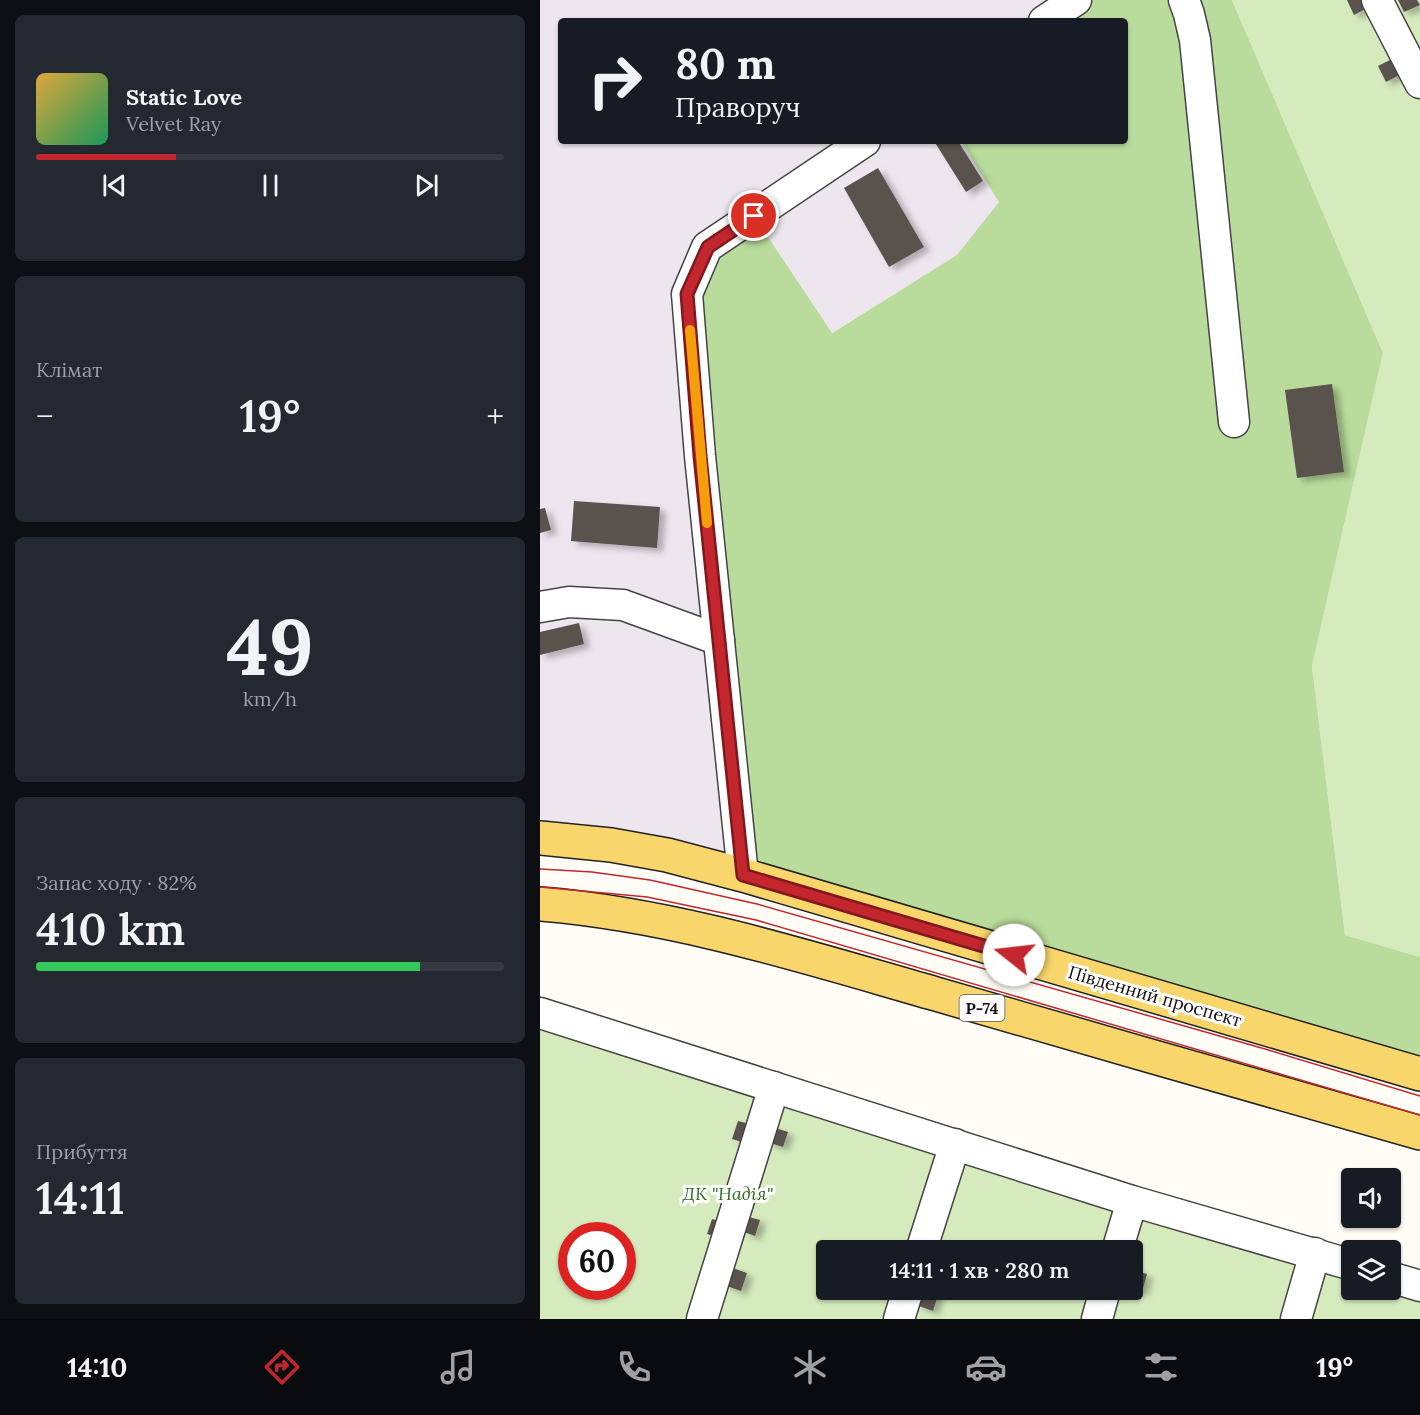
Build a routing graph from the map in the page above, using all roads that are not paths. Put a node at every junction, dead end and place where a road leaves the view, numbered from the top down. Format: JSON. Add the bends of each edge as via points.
{"nodes":[{"id":1,"x":1076,"y":0,"type":"edge"},
{"id":2,"x":1184,"y":0,"type":"edge"},
{"id":3,"x":1377,"y":0,"type":"edge"},
{"id":4,"x":1049,"y":18,"type":"edge"},
{"id":5,"x":1420,"y":83,"type":"edge"},
{"id":6,"x":861,"y":144,"type":"edge"},
{"id":7,"x":1234,"y":422,"type":"dead end"},
{"id":8,"x":540,"y":607,"type":"edge"},
{"id":9,"x":719,"y":640,"type":"junction"},
{"id":10,"x":540,"y":838,"type":"edge"},
{"id":11,"x":743,"y":875,"type":"junction"},
{"id":12,"x":540,"y":904,"type":"edge"},
{"id":13,"x":540,"y":1012,"type":"edge"},
{"id":14,"x":1420,"y":1074,"type":"edge"},
{"id":15,"x":774,"y":1087,"type":"junction"},
{"id":16,"x":1420,"y":1133,"type":"edge"},
{"id":17,"x":955,"y":1144,"type":"junction"},
{"id":18,"x":1132,"y":1201,"type":"junction"},
{"id":19,"x":924,"y":1240,"type":"edge"},
{"id":20,"x":1120,"y":1240,"type":"edge"},
{"id":21,"x":1315,"y":1253,"type":"junction"},
{"id":22,"x":1341,"y":1261,"type":"edge"},
{"id":23,"x":1401,"y":1280,"type":"edge"},
{"id":24,"x":1420,"y":1286,"type":"edge"},
{"id":25,"x":905,"y":1300,"type":"edge"},
{"id":26,"x":1102,"y":1300,"type":"edge"},
{"id":27,"x":702,"y":1319,"type":"edge"},
{"id":28,"x":899,"y":1319,"type":"edge"},
{"id":29,"x":1097,"y":1319,"type":"edge"},
{"id":30,"x":1296,"y":1319,"type":"edge"}],
"edges":[{"from":1,"to":4,"type":"lane"},
{"from":2,"to":7,"type":"lane","via":[[1196,40]]},
{"from":3,"to":5,"type":"lane"},
{"from":6,"to":9,"type":"lane","via":[[708,247],[687,294]]},
{"from":8,"to":9,"type":"lane","via":[[569,602],[623,604]]},
{"from":9,"to":11,"type":"lane"},
{"from":10,"to":11,"type":"main road","name":"Південний проспект","via":[[667,855]]},
{"from":11,"to":14,"type":"main road","name":"Південний проспект"},
{"from":12,"to":16,"type":"main road","number":"Р-74","via":[[658,919],[769,946]]},
{"from":13,"to":15,"type":"lane"},
{"from":15,"to":17,"type":"lane"},
{"from":15,"to":27,"type":"lane"},
{"from":17,"to":18,"type":"lane"},
{"from":17,"to":19,"type":"lane"},
{"from":18,"to":20,"type":"lane"},
{"from":18,"to":21,"type":"lane"},
{"from":21,"to":22,"type":"lane"},
{"from":21,"to":30,"type":"lane"},
{"from":23,"to":24,"type":"lane"},
{"from":25,"to":28,"type":"lane"},
{"from":26,"to":29,"type":"lane"}]}
